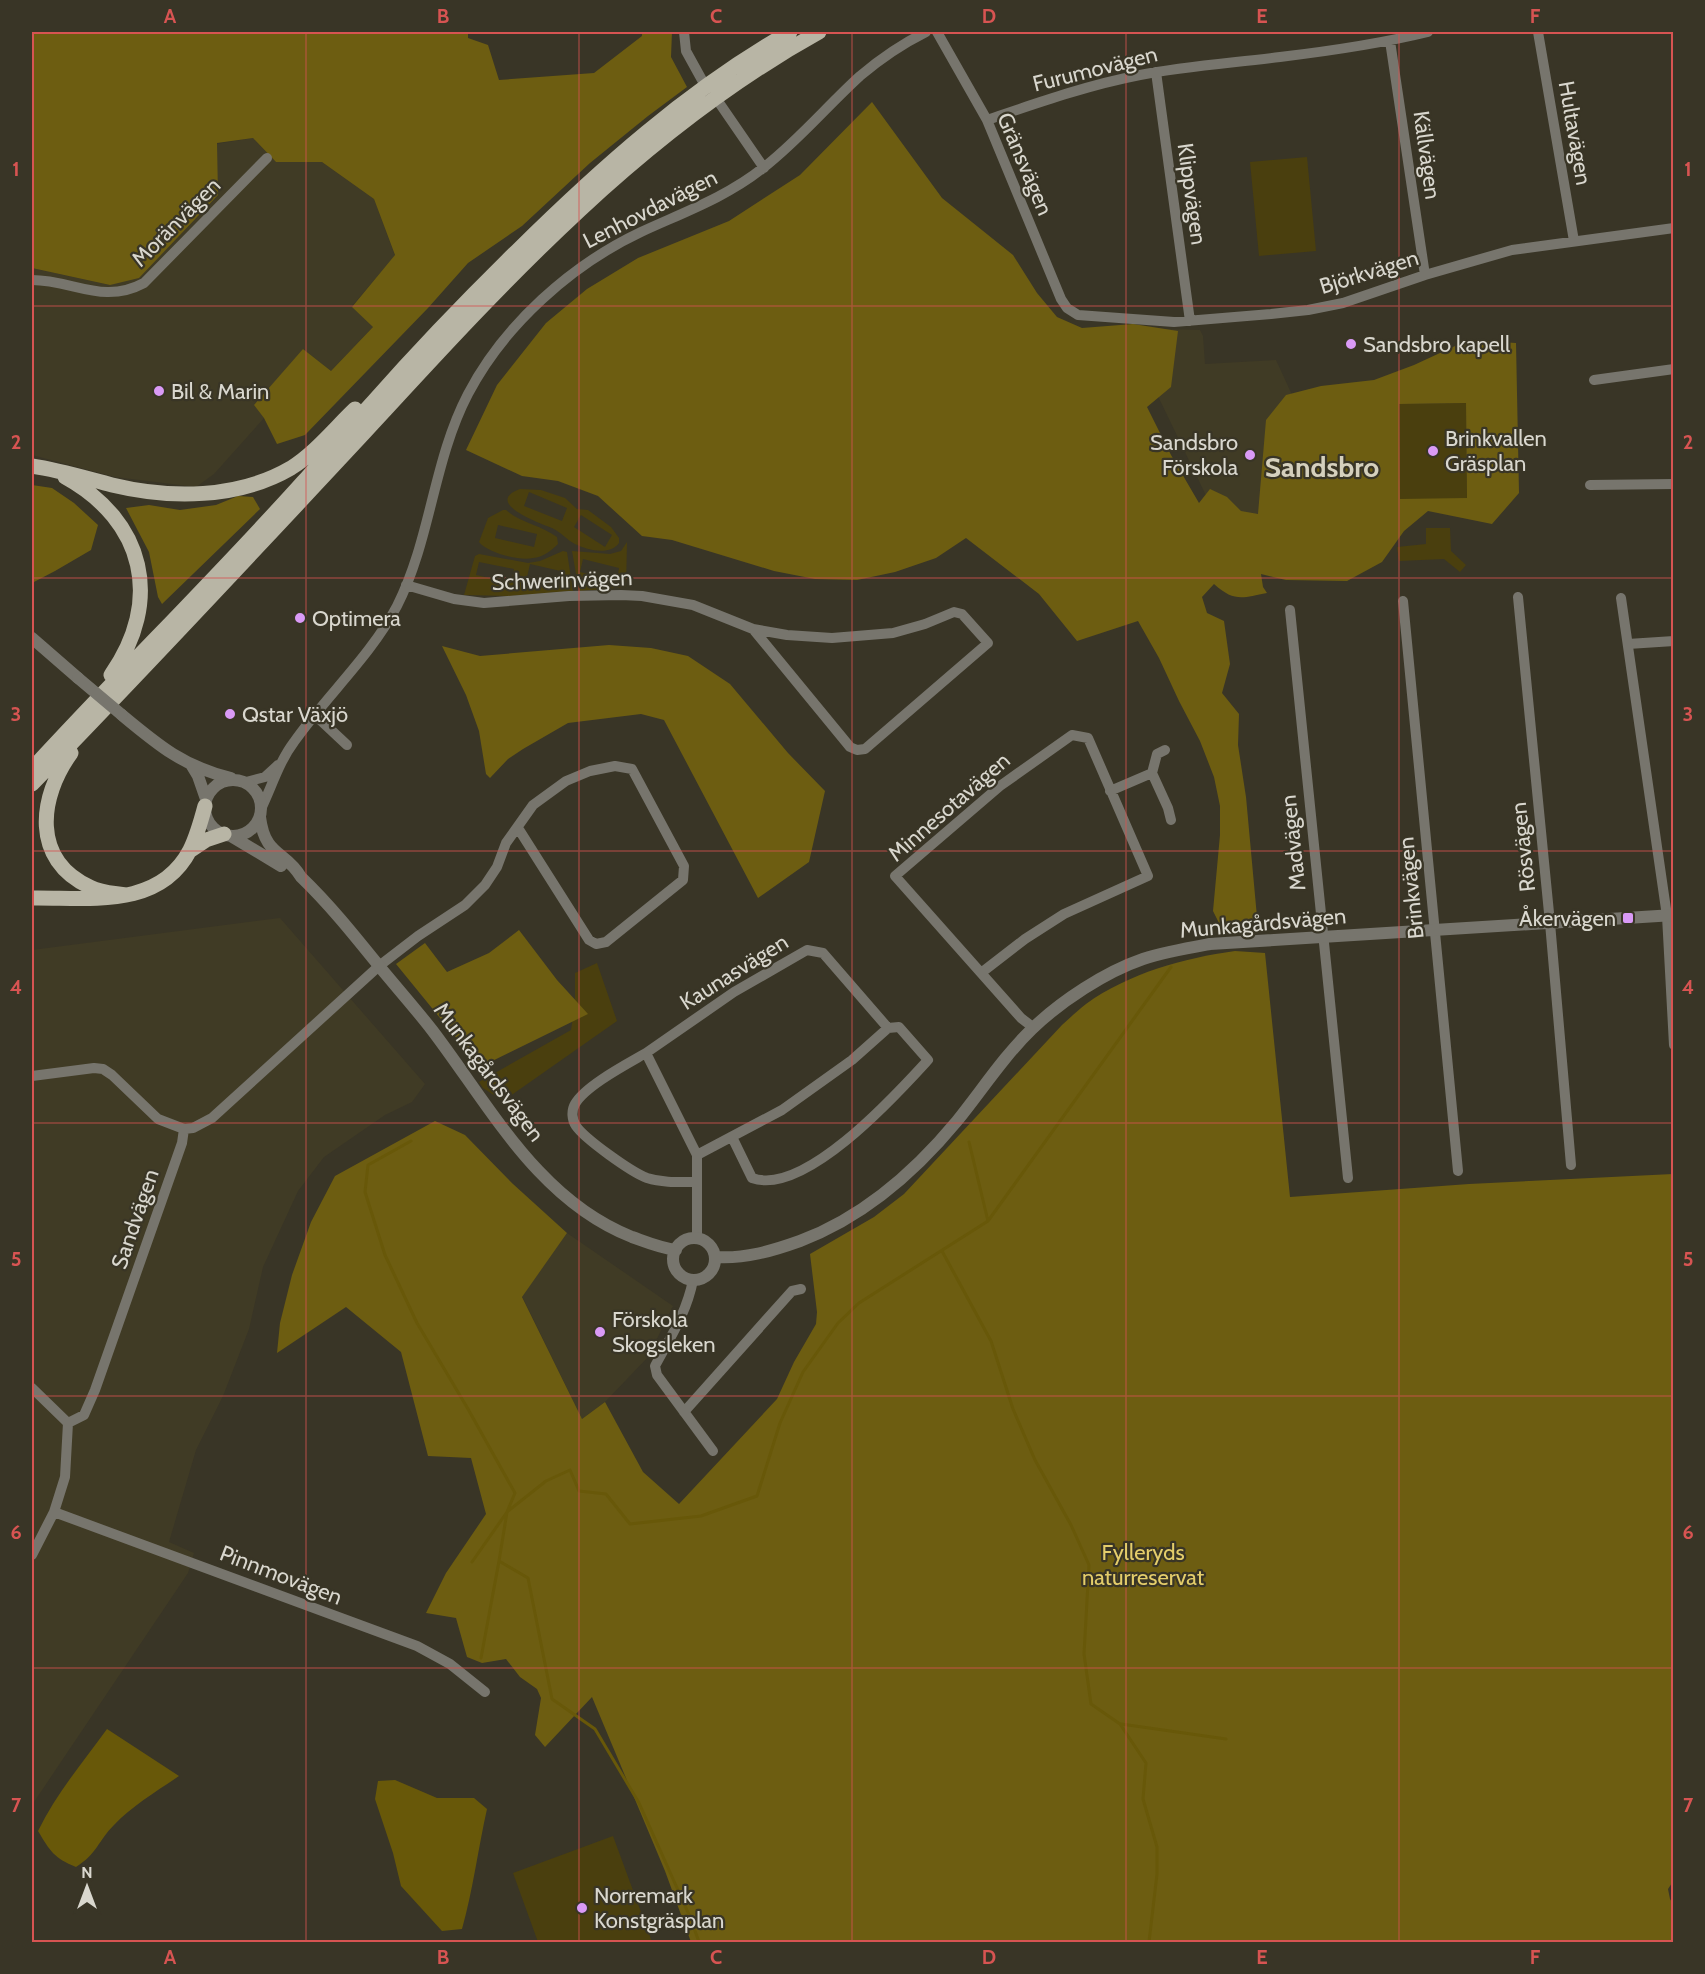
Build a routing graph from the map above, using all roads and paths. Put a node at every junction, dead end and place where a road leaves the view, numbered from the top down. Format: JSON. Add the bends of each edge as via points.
{"nodes":[{"id":1,"x":684,"y":32,"type":"edge"},
{"id":2,"x":790,"y":32,"type":"edge"},
{"id":3,"x":819,"y":32,"type":"edge"},
{"id":4,"x":926,"y":32,"type":"edge"},
{"id":5,"x":937,"y":32,"type":"edge"},
{"id":6,"x":1428,"y":32,"type":"edge"},
{"id":7,"x":1538,"y":32,"type":"edge"},
{"id":8,"x":1390,"y":41,"type":"junction"},
{"id":9,"x":1156,"y":72,"type":"junction"},
{"id":10,"x":702,"y":80,"type":"dead end"},
{"id":11,"x":720,"y":104,"type":"dead end"},
{"id":12,"x":987,"y":120,"type":"junction"},
{"id":13,"x":267,"y":158,"type":"dead end"},
{"id":14,"x":764,"y":168,"type":"junction"},
{"id":15,"x":1674,"y":228,"type":"edge"},
{"id":16,"x":1574,"y":241,"type":"junction"},
{"id":17,"x":1425,"y":275,"type":"junction"},
{"id":18,"x":32,"y":280,"type":"edge"},
{"id":19,"x":1073,"y":313,"type":"joint"},
{"id":20,"x":1190,"y":321,"type":"junction"},
{"id":21,"x":411,"y":359,"type":"junction"},
{"id":22,"x":1674,"y":369,"type":"edge"},
{"id":23,"x":1594,"y":380,"type":"dead end"},
{"id":24,"x":32,"y":466,"type":"edge"},
{"id":25,"x":52,"y":470,"type":"junction"},
{"id":26,"x":1674,"y":484,"type":"edge"},
{"id":27,"x":1590,"y":485,"type":"dead end"},
{"id":28,"x":406,"y":585,"type":"junction"},
{"id":29,"x":1518,"y":597,"type":"dead end"},
{"id":30,"x":1621,"y":598,"type":"dead end"},
{"id":31,"x":1403,"y":601,"type":"dead end"},
{"id":32,"x":1290,"y":610,"type":"dead end"},
{"id":33,"x":753,"y":628,"type":"junction"},
{"id":34,"x":32,"y":638,"type":"edge"},
{"id":35,"x":1674,"y":641,"type":"edge"},
{"id":36,"x":1628,"y":644,"type":"junction"},
{"id":37,"x":96,"y":709,"type":"junction"},
{"id":38,"x":315,"y":715,"type":"junction"},
{"id":39,"x":347,"y":745,"type":"dead end"},
{"id":40,"x":1165,"y":750,"type":"dead end"},
{"id":41,"x":280,"y":763,"type":"junction"},
{"id":42,"x":192,"y":766,"type":"junction"},
{"id":43,"x":32,"y":769,"type":"edge"},
{"id":44,"x":1152,"y":772,"type":"junction"},
{"id":45,"x":241,"y":781,"type":"junction"},
{"id":46,"x":32,"y":784,"type":"edge"},
{"id":47,"x":1110,"y":791,"type":"junction"},
{"id":48,"x":206,"y":802,"type":"junction"},
{"id":49,"x":261,"y":813,"type":"junction"},
{"id":50,"x":1171,"y":820,"type":"dead end"},
{"id":51,"x":518,"y":828,"type":"junction"},
{"id":52,"x":228,"y":835,"type":"junction"},
{"id":53,"x":189,"y":852,"type":"junction"},
{"id":54,"x":301,"y":877,"type":"junction"},
{"id":55,"x":126,"y":895,"type":"junction"},
{"id":56,"x":32,"y":898,"type":"edge"},
{"id":57,"x":1670,"y":915,"type":"edge"},
{"id":58,"x":1550,"y":923,"type":"junction"},
{"id":59,"x":1435,"y":930,"type":"junction"},
{"id":60,"x":1322,"y":939,"type":"junction"},
{"id":61,"x":379,"y":966,"type":"junction"},
{"id":62,"x":981,"y":973,"type":"junction"},
{"id":63,"x":888,"y":1028,"type":"junction"},
{"id":64,"x":1034,"y":1028,"type":"junction"},
{"id":65,"x":1674,"y":1045,"type":"edge"},
{"id":66,"x":646,"y":1053,"type":"junction"},
{"id":67,"x":32,"y":1076,"type":"edge"},
{"id":68,"x":184,"y":1129,"type":"junction"},
{"id":69,"x":732,"y":1137,"type":"junction"},
{"id":70,"x":696,"y":1155,"type":"junction"},
{"id":71,"x":1571,"y":1165,"type":"dead end"},
{"id":72,"x":1458,"y":1171,"type":"dead end"},
{"id":73,"x":1348,"y":1179,"type":"dead end"},
{"id":74,"x":697,"y":1182,"type":"junction"},
{"id":75,"x":697,"y":1238,"type":"junction"},
{"id":76,"x":676,"y":1250,"type":"junction"},
{"id":77,"x":715,"y":1257,"type":"junction"},
{"id":78,"x":693,"y":1280,"type":"junction"},
{"id":79,"x":801,"y":1289,"type":"dead end"},
{"id":80,"x":32,"y":1388,"type":"edge"},
{"id":81,"x":684,"y":1412,"type":"junction"},
{"id":82,"x":68,"y":1423,"type":"junction"},
{"id":83,"x":713,"y":1451,"type":"dead end"},
{"id":84,"x":54,"y":1512,"type":"junction"},
{"id":85,"x":32,"y":1555,"type":"edge"},
{"id":86,"x":485,"y":1692,"type":"dead end"}],
"edges":[{"from":1,"to":10,"type":"street","via":[[686,51]]},
{"from":2,"to":21,"type":"main road","via":[[732,68],[640,137],[563,206]]},
{"from":3,"to":37,"type":"main road","via":[[712,99],[629,165],[560,229]]},
{"from":4,"to":14,"type":"street","name":"Lenhovdavägen","via":[[860,76]]},
{"from":5,"to":12,"type":"street","name":"Gränsvägen"},
{"from":6,"to":8,"type":"street","name":"Furumovägen"},
{"from":7,"to":16,"type":"street","name":"Hultavägen"},
{"from":8,"to":9,"type":"street","name":"Furumovägen"},
{"from":8,"to":17,"type":"street","name":"Källvägen"},
{"from":9,"to":12,"type":"street","name":"Furumovägen"},
{"from":9,"to":20,"type":"street","name":"Klippvägen"},
{"from":11,"to":14,"type":"street"},
{"from":12,"to":19,"type":"street","name":"Gränsvägen","via":[[1055,288]]},
{"from":13,"to":18,"type":"street","name":"Moränvägen","via":[[144,283],[130,291],[110,293]]},
{"from":14,"to":28,"type":"street","name":"Lenhovdavägen","via":[[729,190],[589,261],[549,293],[505,339],[483,368],[449,436]]},
{"from":15,"to":16,"type":"street","name":"Björkvägen"},
{"from":16,"to":17,"type":"street","name":"Björkvägen","via":[[1512,250]]},
{"from":17,"to":20,"type":"street","name":"Björkvägen","via":[[1343,303]]},
{"from":19,"to":20,"type":"street","name":"Björkvägen","via":[[1130,320]]},
{"from":21,"to":25,"type":"main road","via":[[292,467],[252,485],[179,495],[136,490]]},
{"from":21,"to":37,"type":"main road"},
{"from":22,"to":23,"type":"street"},
{"from":24,"to":25,"type":"main road"},
{"from":25,"to":37,"type":"main road","via":[[88,491],[113,514],[130,542],[139,571],[140,604],[134,633]]},
{"from":26,"to":27,"type":"street"},
{"from":28,"to":33,"type":"street","name":"Schwerinvägen","via":[[484,603],[642,596],[693,606]]},
{"from":28,"to":38,"type":"street","name":"Lenhovdavägen","via":[[370,648]]},
{"from":29,"to":58,"type":"street","name":"Rösvägen"},
{"from":30,"to":36,"type":"street"},
{"from":31,"to":59,"type":"street","name":"Brinkvägen"},
{"from":32,"to":60,"type":"street","name":"Madvägen"},
{"from":33,"to":33,"type":"street","name":"Schwerinvägen","via":[[850,747],[857,750],[865,749],[988,643],[962,614],[954,612],[908,630],[876,636],[809,637]]},
{"from":34,"to":42,"type":"street","bridge":true,"via":[[152,740]]},
{"from":35,"to":36,"type":"street"},
{"from":36,"to":57,"type":"street"},
{"from":37,"to":43,"type":"main road"},
{"from":37,"to":46,"type":"main road"},
{"from":37,"to":55,"type":"main road","via":[[53,784],[47,801],[47,833],[57,860],[78,881],[91,888]]},
{"from":38,"to":39,"type":"street"},
{"from":38,"to":41,"type":"street","name":"Lenhovdavägen"},
{"from":40,"to":44,"type":"street","via":[[1157,754]]},
{"from":41,"to":45,"type":"street","name":"Lenhovdavägen","via":[[265,777]]},
{"from":41,"to":49,"type":"street","name":"Lenhovdavägen"},
{"from":42,"to":45,"type":"street"},
{"from":42,"to":48,"type":"street"},
{"from":44,"to":47,"type":"street"},
{"from":44,"to":50,"type":"street"},
{"from":45,"to":48,"type":"street","via":[[218,784]]},
{"from":45,"to":49,"type":"street","via":[[259,796]]},
{"from":47,"to":62,"type":"street","name":"Minnesotavägen","via":[[1148,876],[1064,914]]},
{"from":47,"to":62,"type":"street","name":"Minnesotavägen","via":[[1088,738],[1072,735],[1000,786],[895,876]]},
{"from":48,"to":52,"type":"street","via":[[210,824]]},
{"from":48,"to":53,"type":"main road"},
{"from":49,"to":52,"type":"street","via":[[248,831]]},
{"from":49,"to":54,"type":"street","name":"Munkagårdsvägen","via":[[270,847]]},
{"from":51,"to":51,"type":"street","via":[[533,805],[566,781],[615,766],[632,769],[684,866],[683,880],[606,942],[596,944],[589,940]]},
{"from":51,"to":61,"type":"street","via":[[506,843],[497,867],[465,905]]},
{"from":52,"to":53,"type":"main road","via":[[206,840]]},
{"from":52,"to":54,"type":"street","name":"Munkagårdsvägen"},
{"from":53,"to":55,"type":"main road","via":[[163,880]]},
{"from":54,"to":61,"type":"street","name":"Munkagårdsvägen"},
{"from":55,"to":56,"type":"main road","via":[[97,900]]},
{"from":57,"to":58,"type":"street","name":"Munkagårdsvägen"},
{"from":57,"to":65,"type":"street"},
{"from":58,"to":59,"type":"street","name":"Munkagårdsvägen"},
{"from":58,"to":71,"type":"street","name":"Rösvägen"},
{"from":59,"to":60,"type":"street","name":"Munkagårdsvägen"},
{"from":59,"to":72,"type":"street","name":"Brinkvägen"},
{"from":60,"to":64,"type":"street","name":"Munkagårdsvägen","via":[[1210,944],[1143,959],[1109,973]]},
{"from":60,"to":73,"type":"street","name":"Madvägen"},
{"from":61,"to":68,"type":"street","via":[[212,1118]]},
{"from":61,"to":76,"type":"street","name":"Munkagårdsvägen","via":[[534,1167],[564,1196],[622,1233]]},
{"from":62,"to":64,"type":"street","name":"Minnesotavägen"},
{"from":63,"to":66,"type":"street","name":"Kaunasvägen","via":[[823,953],[807,950],[734,992]]},
{"from":63,"to":69,"type":"street","via":[[815,1088]]},
{"from":63,"to":69,"type":"street","name":"Kaunasvägen","via":[[899,1027],[928,1060],[873,1118],[829,1153],[793,1173],[760,1181],[752,1178]]},
{"from":64,"to":77,"type":"street","name":"Munkagårdsvägen","via":[[920,1163],[871,1204],[815,1236],[784,1247],[759,1254]]},
{"from":66,"to":70,"type":"street"},
{"from":66,"to":74,"type":"street","name":"Kaunasvägen","via":[[585,1092],[574,1104],[575,1125],[646,1178]]},
{"from":67,"to":68,"type":"street","via":[[103,1069],[158,1119]]},
{"from":68,"to":82,"type":"street","name":"Sandvägen","via":[[95,1390],[84,1415]]},
{"from":69,"to":70,"type":"street"},
{"from":70,"to":74,"type":"street"},
{"from":74,"to":75,"type":"street"},
{"from":75,"to":76,"type":"street","via":[[685,1240]]},
{"from":75,"to":77,"type":"street","via":[[711,1246]]},
{"from":76,"to":78,"type":"street","via":[[675,1267],[682,1276]]},
{"from":77,"to":78,"type":"street","via":[[709,1273]]},
{"from":78,"to":81,"type":"street","via":[[682,1317],[655,1366],[657,1375]]},
{"from":79,"to":81,"type":"street","via":[[792,1290]]},
{"from":80,"to":82,"type":"street"},
{"from":81,"to":83,"type":"street"},
{"from":82,"to":84,"type":"street","via":[[65,1477]]},
{"from":84,"to":85,"type":"street"},
{"from":84,"to":86,"type":"street","name":"Pinnmovägen","via":[[417,1646],[450,1664]]}]}
